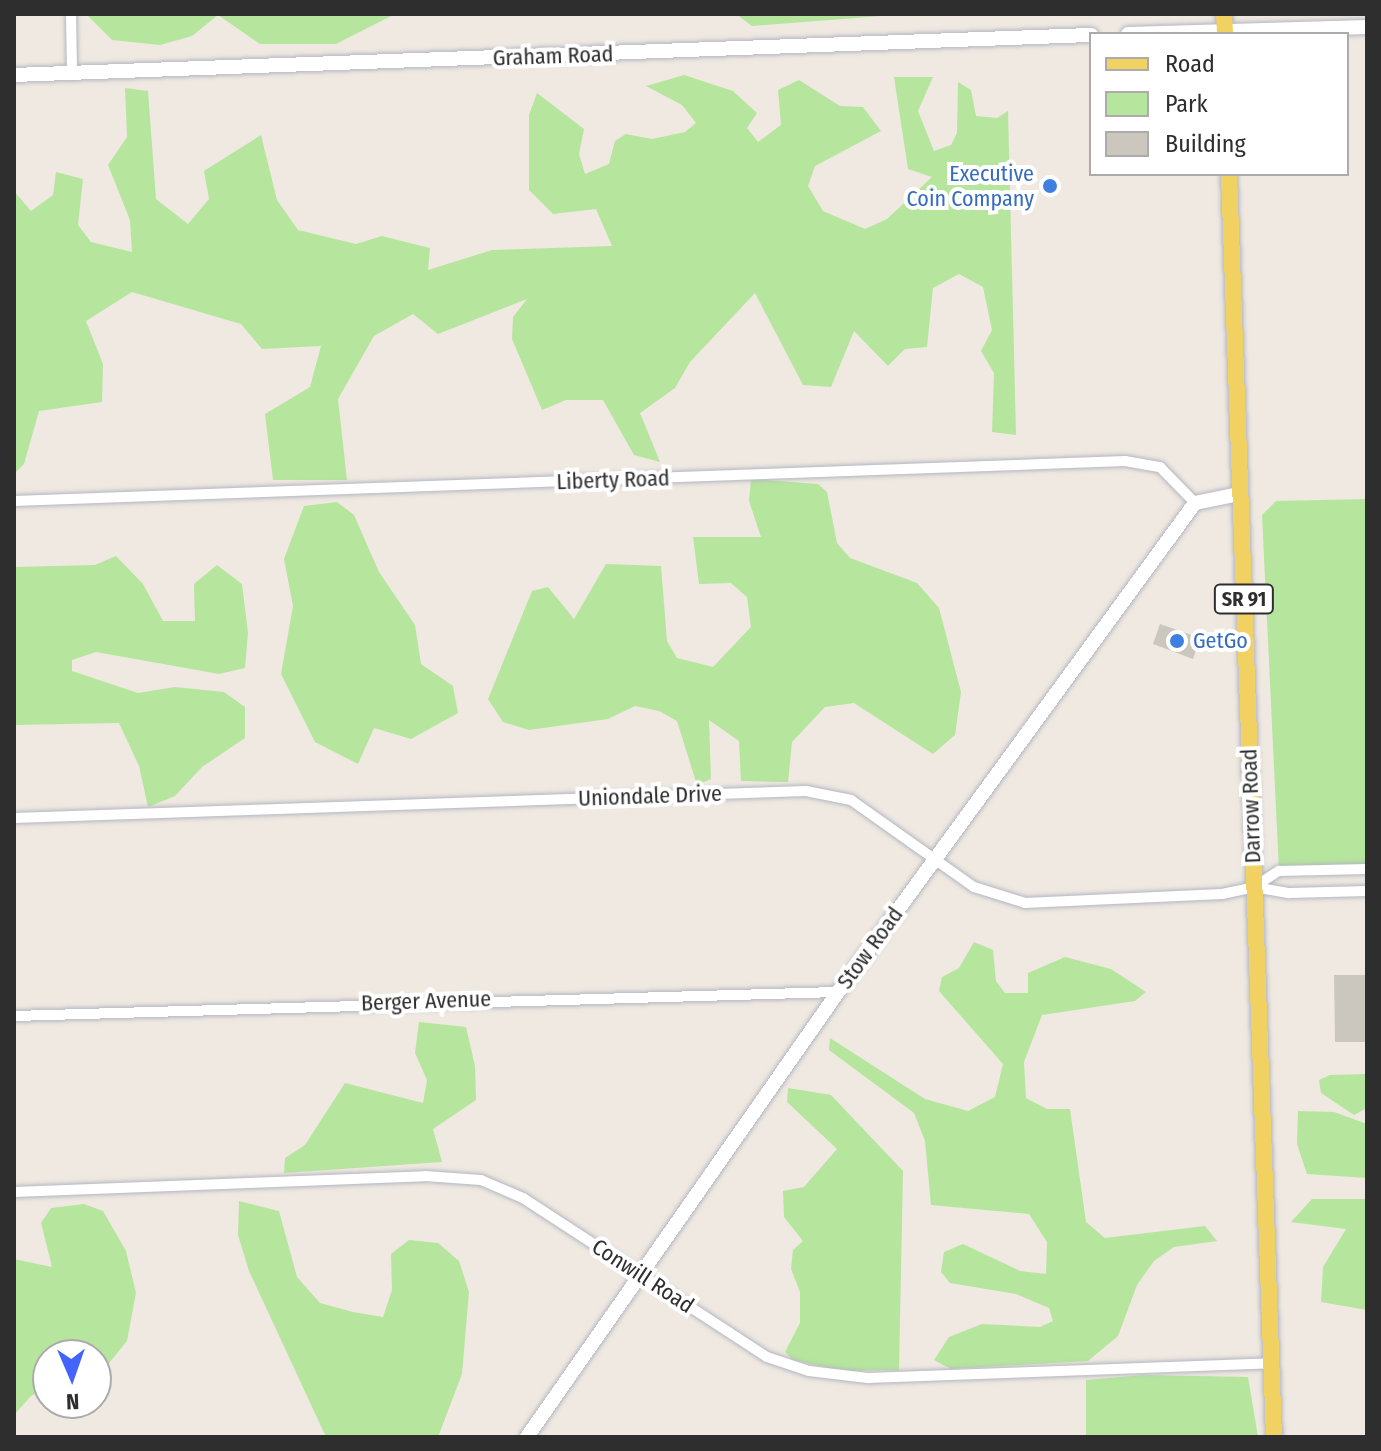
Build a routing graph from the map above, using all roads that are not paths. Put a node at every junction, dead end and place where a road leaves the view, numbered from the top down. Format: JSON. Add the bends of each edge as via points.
{"nodes":[{"id":1,"x":71,"y":14,"type":"edge"},
{"id":2,"x":1367,"y":27,"type":"edge"},
{"id":3,"x":1249,"y":32,"type":"edge"},
{"id":4,"x":1089,"y":35,"type":"edge"},
{"id":5,"x":72,"y":73,"type":"junction"},
{"id":6,"x":14,"y":75,"type":"edge"},
{"id":7,"x":1229,"y":176,"type":"edge"},
{"id":8,"x":1239,"y":494,"type":"junction"},
{"id":9,"x":14,"y":501,"type":"edge"},
{"id":10,"x":1195,"y":503,"type":"junction"},
{"id":11,"x":14,"y":818,"type":"edge"},
{"id":12,"x":937,"y":857,"type":"junction"},
{"id":13,"x":1367,"y":869,"type":"edge"},
{"id":14,"x":1254,"y":887,"type":"junction"},
{"id":15,"x":1367,"y":891,"type":"edge"},
{"id":16,"x":838,"y":992,"type":"junction"},
{"id":17,"x":14,"y":1016,"type":"edge"},
{"id":18,"x":14,"y":1192,"type":"edge"},
{"id":19,"x":639,"y":1275,"type":"junction"},
{"id":20,"x":1272,"y":1363,"type":"junction"},
{"id":21,"x":527,"y":1437,"type":"edge"},
{"id":22,"x":1274,"y":1437,"type":"edge"}],
"edges":[{"from":1,"to":5,"type":"street"},
{"from":2,"to":3,"type":"main road"},
{"from":4,"to":5,"type":"main road","name":"Graham Road"},
{"from":5,"to":6,"type":"main road","name":"Graham Road"},
{"from":7,"to":8,"type":"main road","name":"Darrow Road","number":"SR 91"},
{"from":8,"to":10,"type":"main road"},
{"from":8,"to":14,"type":"main road","name":"Darrow Road","number":"SR 91"},
{"from":9,"to":10,"type":"street","name":"Liberty Road","via":[[1125,461],[1160,467]]},
{"from":10,"to":12,"type":"main road","name":"Stow Road"},
{"from":11,"to":12,"type":"street","name":"Uniondale Drive","via":[[806,791],[851,800]]},
{"from":12,"to":14,"type":"street","name":"Uniondale Drive","via":[[974,887],[1025,903]]},
{"from":12,"to":16,"type":"main road","name":"Stow Road"},
{"from":13,"to":14,"type":"street","via":[[1279,871]]},
{"from":14,"to":15,"type":"street","via":[[1289,893]]},
{"from":14,"to":20,"type":"main road","name":"Darrow Road","number":"SR 91"},
{"from":16,"to":17,"type":"street","name":"Berger Avenue"},
{"from":16,"to":19,"type":"main road","name":"Stow Road"},
{"from":18,"to":19,"type":"street","name":"Conwill Road","via":[[425,1176],[481,1180],[523,1198]]},
{"from":19,"to":20,"type":"street","name":"Conwill Road","via":[[767,1357],[828,1375]]},
{"from":19,"to":21,"type":"main road","name":"Stow Road"},
{"from":20,"to":22,"type":"main road","name":"Darrow Road","number":"SR 91"}]}
